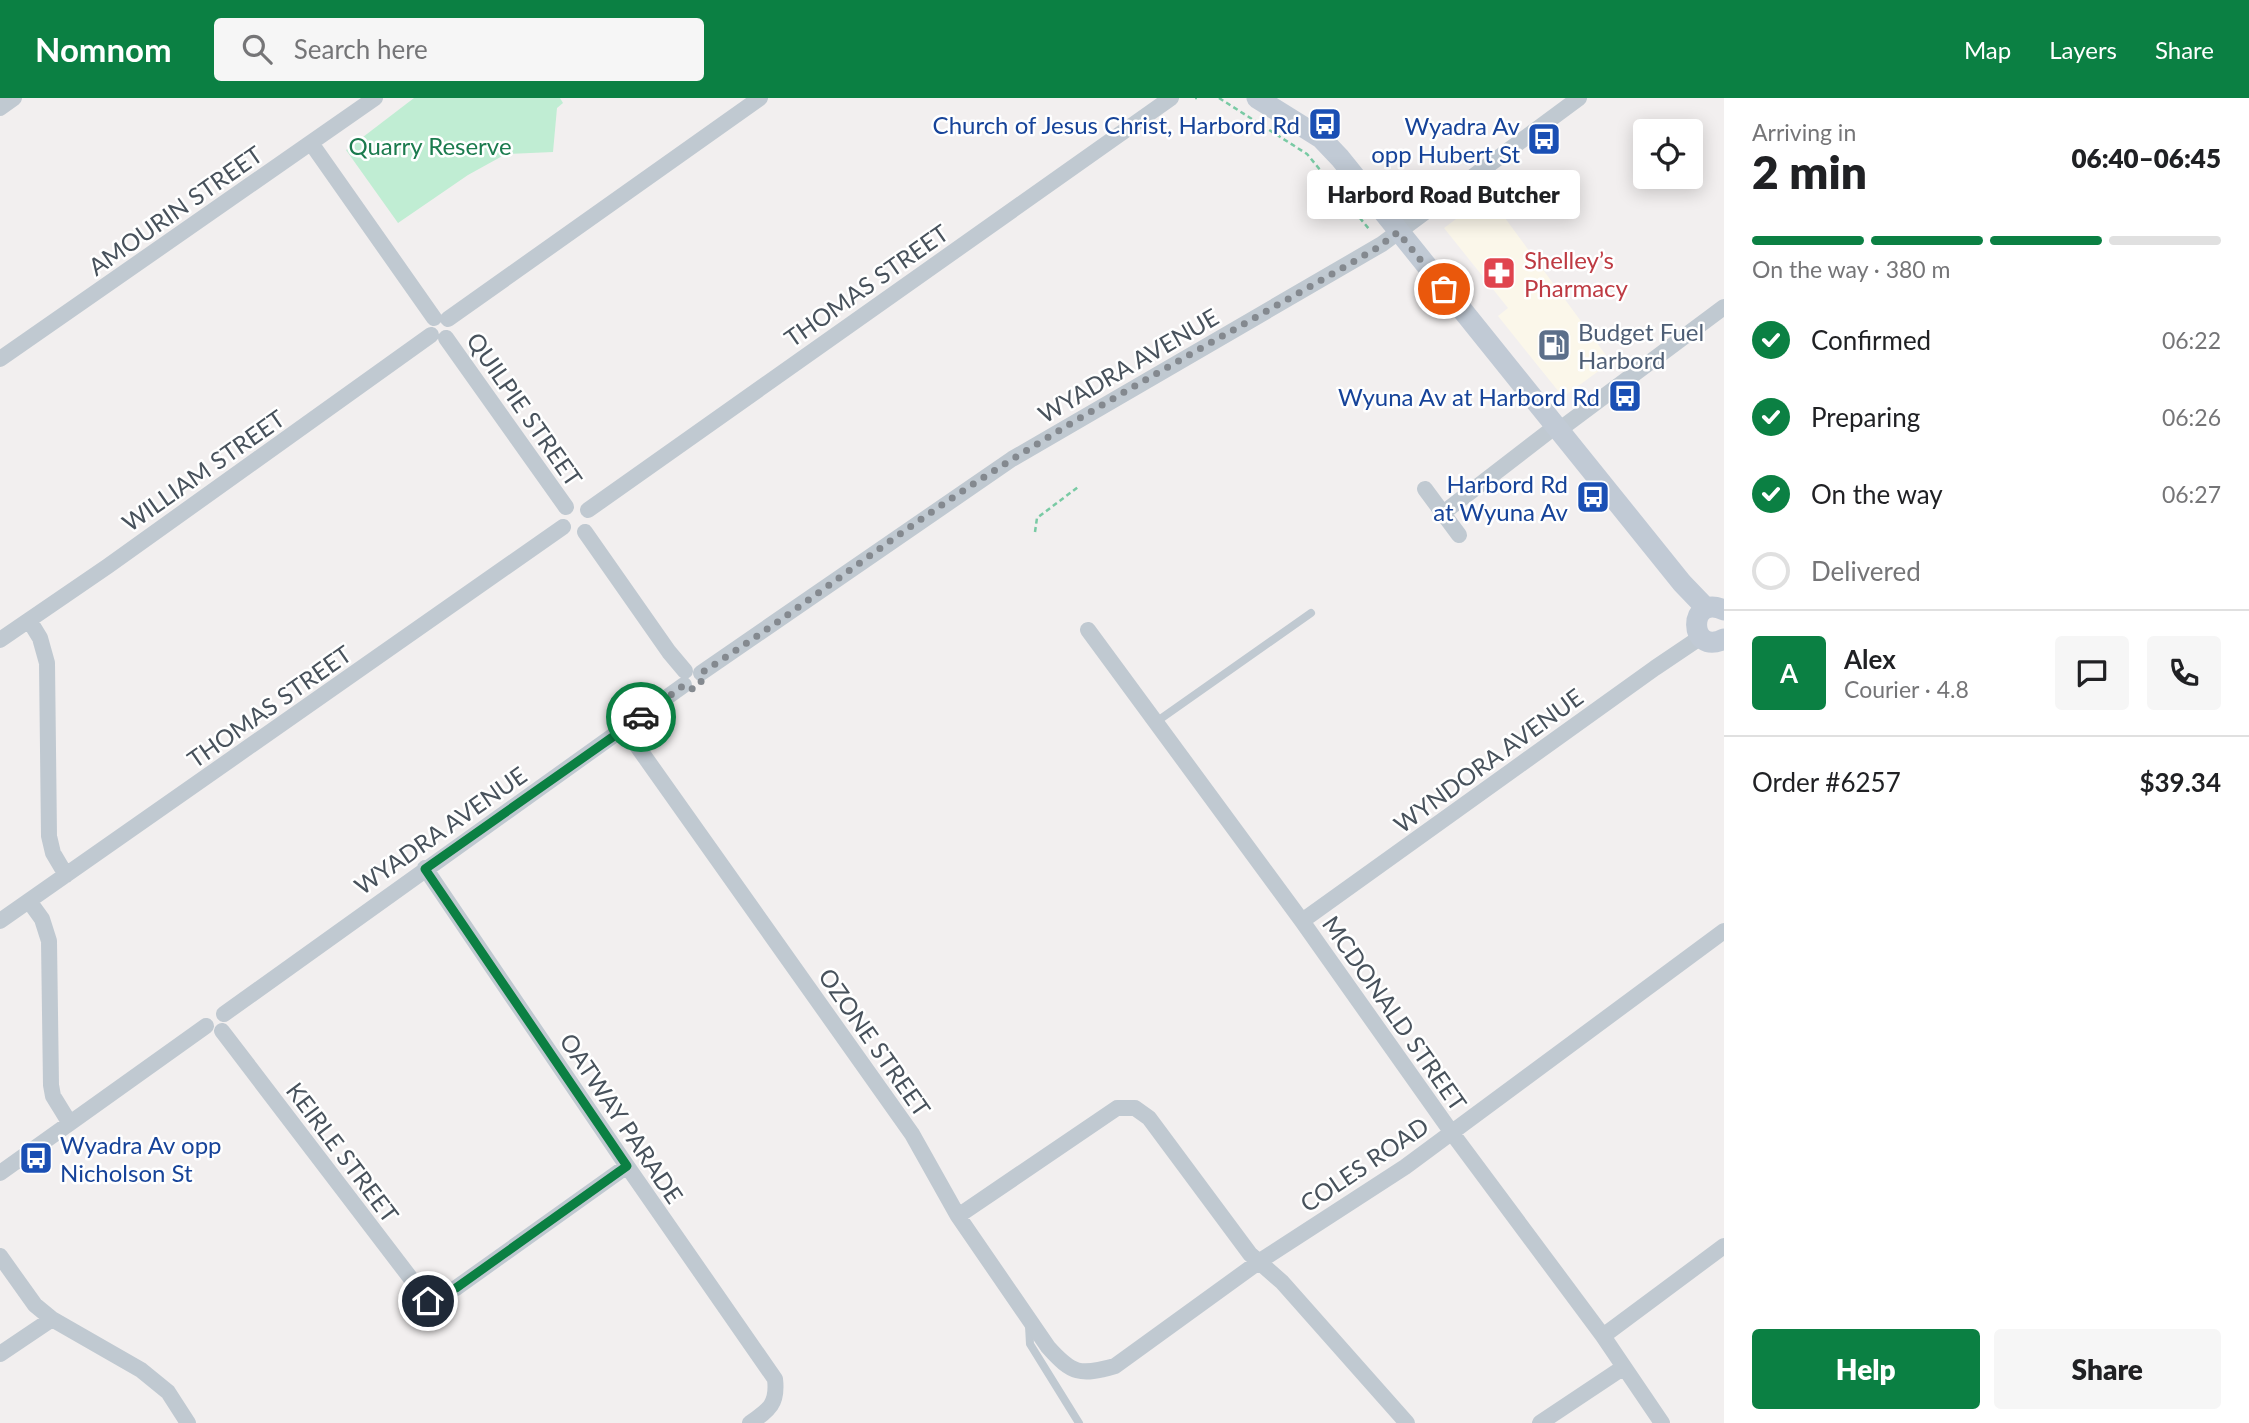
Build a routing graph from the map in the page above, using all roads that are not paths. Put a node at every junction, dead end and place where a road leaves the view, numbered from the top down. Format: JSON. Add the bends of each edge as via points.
{"nodes":[{"id":1,"x":15,"y":98,"type":"edge"},
{"id":2,"x":375,"y":98,"type":"edge"},
{"id":3,"x":760,"y":98,"type":"edge"},
{"id":4,"x":1171,"y":98,"type":"edge"},
{"id":5,"x":1257,"y":98,"type":"edge"},
{"id":6,"x":1579,"y":98,"type":"edge"},
{"id":7,"x":0,"y":108,"type":"edge"},
{"id":8,"x":311,"y":143,"type":"junction"},
{"id":9,"x":1398,"y":232,"type":"junction"},
{"id":10,"x":1724,"y":307,"type":"edge"},
{"id":11,"x":441,"y":318,"type":"junction"},
{"id":12,"x":439,"y":337,"type":"junction"},
{"id":13,"x":0,"y":359,"type":"edge"},
{"id":14,"x":1558,"y":428,"type":"junction"},
{"id":15,"x":1425,"y":489,"type":"dead end"},
{"id":16,"x":566,"y":507,"type":"junction"},
{"id":17,"x":588,"y":510,"type":"junction"},
{"id":18,"x":1443,"y":513,"type":"junction"},
{"id":19,"x":563,"y":527,"type":"junction"},
{"id":20,"x":585,"y":531,"type":"junction"},
{"id":21,"x":1460,"y":535,"type":"dead end"},
{"id":22,"x":1715,"y":609,"type":"edge"},
{"id":23,"x":1311,"y":613,"type":"dead end"},
{"id":24,"x":29,"y":620,"type":"junction"},
{"id":25,"x":1088,"y":631,"type":"dead end"},
{"id":26,"x":1701,"y":637,"type":"junction"},
{"id":27,"x":1724,"y":639,"type":"edge"},
{"id":28,"x":0,"y":640,"type":"edge"},
{"id":29,"x":690,"y":676,"type":"junction"},
{"id":30,"x":1156,"y":722,"type":"junction"},
{"id":31,"x":625,"y":729,"type":"junction"},
{"id":32,"x":425,"y":869,"type":"junction"},
{"id":33,"x":66,"y":875,"type":"junction"},
{"id":34,"x":29,"y":901,"type":"junction"},
{"id":35,"x":0,"y":921,"type":"edge"},
{"id":36,"x":1302,"y":921,"type":"junction"},
{"id":37,"x":1724,"y":931,"type":"edge"},
{"id":38,"x":214,"y":1028,"type":"junction"},
{"id":39,"x":69,"y":1122,"type":"junction"},
{"id":40,"x":1452,"y":1133,"type":"junction"},
{"id":41,"x":627,"y":1166,"type":"junction"},
{"id":42,"x":0,"y":1172,"type":"edge"},
{"id":43,"x":958,"y":1216,"type":"junction"},
{"id":44,"x":1724,"y":1247,"type":"edge"},
{"id":45,"x":0,"y":1256,"type":"edge"},
{"id":46,"x":1260,"y":1261,"type":"junction"},
{"id":47,"x":52,"y":1318,"type":"junction"},
{"id":48,"x":1029,"y":1320,"type":"junction"},
{"id":49,"x":1603,"y":1336,"type":"junction"},
{"id":50,"x":0,"y":1354,"type":"edge"},
{"id":51,"x":1624,"y":1367,"type":"junction"},
{"id":52,"x":1090,"y":1373,"type":"joint"},
{"id":53,"x":188,"y":1423,"type":"edge"},
{"id":54,"x":750,"y":1423,"type":"edge"},
{"id":55,"x":1079,"y":1423,"type":"edge"},
{"id":56,"x":1406,"y":1423,"type":"edge"},
{"id":57,"x":1540,"y":1423,"type":"edge"},
{"id":58,"x":1662,"y":1423,"type":"edge"}],
"edges":[{"from":1,"to":7,"type":"street"},
{"from":2,"to":8,"type":"street","name":"AMOURIN STREET"},
{"from":3,"to":11,"type":"street"},
{"from":4,"to":17,"type":"street","name":"THOMAS STREET"},
{"from":5,"to":9,"type":"main road","via":[[1321,138]]},
{"from":6,"to":9,"type":"street","name":"WYADRA AVENUE"},
{"from":8,"to":11,"type":"street"},
{"from":8,"to":13,"type":"street","name":"AMOURIN STREET"},
{"from":9,"to":14,"type":"main road"},
{"from":9,"to":29,"type":"street","name":"WYADRA AVENUE","via":[[1012,459]]},
{"from":10,"to":14,"type":"street"},
{"from":11,"to":12,"type":"street","via":[[428,326]]},
{"from":12,"to":16,"type":"street","name":"QUILPIE STREET"},
{"from":12,"to":24,"type":"street","name":"WILLIAM STREET"},
{"from":14,"to":18,"type":"street"},
{"from":14,"to":22,"type":"main road","via":[[1682,583]]},
{"from":15,"to":18,"type":"street"},
{"from":16,"to":17,"type":"street","via":[[580,505]]},
{"from":16,"to":19,"type":"street"},
{"from":17,"to":20,"type":"street","via":[[590,524]]},
{"from":18,"to":21,"type":"street"},
{"from":19,"to":20,"type":"street","via":[[570,533]]},
{"from":19,"to":33,"type":"street","name":"THOMAS STREET"},
{"from":20,"to":29,"type":"street"},
{"from":22,"to":26,"type":"main road","via":[[1699,614],[1696,623]]},
{"from":23,"to":30,"type":"lane"},
{"from":24,"to":28,"type":"street","name":"WILLIAM STREET"},
{"from":24,"to":33,"type":"street","via":[[47,663],[49,836]]},
{"from":25,"to":30,"type":"street","name":"MCDONALD STREET"},
{"from":26,"to":27,"type":"main road","via":[[1710,642]]},
{"from":26,"to":36,"type":"street","name":"WYNDORA AVENUE"},
{"from":29,"to":31,"type":"street","name":"WYADRA AVENUE"},
{"from":30,"to":36,"type":"street","name":"MCDONALD STREET"},
{"from":31,"to":32,"type":"street","name":"WYADRA AVENUE"},
{"from":31,"to":43,"type":"street","name":"OZONE STREET","via":[[912,1134]]},
{"from":32,"to":38,"type":"street","name":"WYADRA AVENUE","via":[[224,1014],[227,1023]]},
{"from":32,"to":41,"type":"street","name":"OATWAY PARADE"},
{"from":33,"to":34,"type":"street","name":"THOMAS STREET"},
{"from":34,"to":35,"type":"street","name":"THOMAS STREET"},
{"from":34,"to":39,"type":"street","via":[[49,941],[51,1085]]},
{"from":36,"to":40,"type":"street","name":"MCDONALD STREET"},
{"from":37,"to":40,"type":"street","name":"COLES ROAD"},
{"from":38,"to":39,"type":"street"},
{"from":38,"to":41,"type":"street","name":"KEIRLE STREET","via":[[428,1301],[456,1288]]},
{"from":39,"to":42,"type":"street"},
{"from":40,"to":46,"type":"street","name":"COLES ROAD"},
{"from":40,"to":49,"type":"street","name":"MCDONALD STREET"},
{"from":41,"to":54,"type":"street","name":"OATWAY PARADE","via":[[775,1379],[777,1395],[767,1411]]},
{"from":43,"to":46,"type":"street","via":[[1118,1108],[1135,1108],[1149,1118],[1250,1254]]},
{"from":43,"to":48,"type":"street","name":"OZONE STREET"},
{"from":44,"to":49,"type":"street"},
{"from":45,"to":47,"type":"street","via":[[31,1300]]},
{"from":46,"to":52,"type":"street","name":"COLES ROAD","via":[[1115,1366]]},
{"from":46,"to":56,"type":"street"},
{"from":47,"to":50,"type":"street"},
{"from":47,"to":53,"type":"street","via":[[141,1370],[167,1392]]},
{"from":48,"to":52,"type":"street","name":"OZONE STREET","via":[[1065,1367]]},
{"from":48,"to":55,"type":"lane","via":[[1030,1344]]},
{"from":49,"to":51,"type":"street","name":"MCDONALD STREET"},
{"from":51,"to":57,"type":"street"},
{"from":51,"to":58,"type":"street","name":"MCDONALD STREET"}]}
